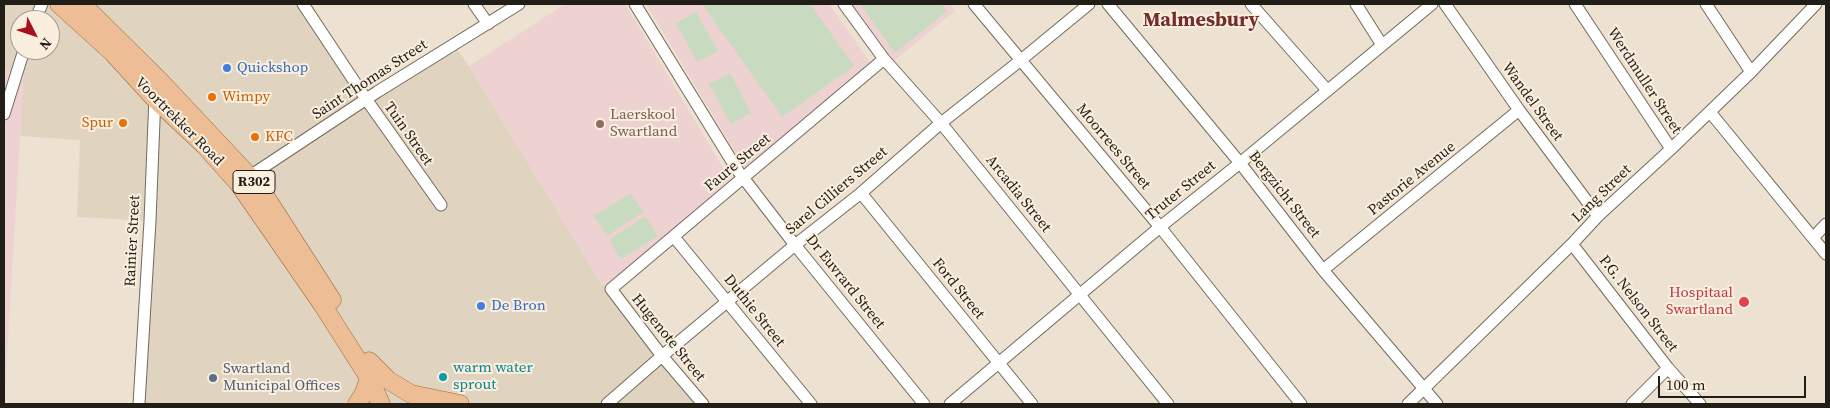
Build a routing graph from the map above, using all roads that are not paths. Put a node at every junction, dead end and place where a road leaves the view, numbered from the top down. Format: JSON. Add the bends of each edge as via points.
{"nodes":[{"id":1,"x":59,"y":4,"type":"edge"},
{"id":2,"x":82,"y":4,"type":"edge"},
{"id":3,"x":303,"y":4,"type":"edge"},
{"id":4,"x":474,"y":4,"type":"edge"},
{"id":5,"x":519,"y":4,"type":"edge"},
{"id":6,"x":635,"y":4,"type":"edge"},
{"id":7,"x":844,"y":4,"type":"edge"},
{"id":8,"x":974,"y":4,"type":"edge"},
{"id":9,"x":1089,"y":4,"type":"edge"},
{"id":10,"x":1108,"y":4,"type":"edge"},
{"id":11,"x":1251,"y":4,"type":"edge"},
{"id":12,"x":1356,"y":4,"type":"edge"},
{"id":13,"x":1432,"y":4,"type":"edge"},
{"id":14,"x":1445,"y":4,"type":"edge"},
{"id":15,"x":1575,"y":4,"type":"edge"},
{"id":16,"x":1706,"y":4,"type":"edge"},
{"id":17,"x":1816,"y":4,"type":"edge"},
{"id":18,"x":488,"y":24,"type":"junction"},
{"id":19,"x":1382,"y":45,"type":"junction"},
{"id":20,"x":884,"y":59,"type":"junction"},
{"id":21,"x":21,"y":60,"type":"edge"},
{"id":22,"x":1021,"y":60,"type":"junction"},
{"id":23,"x":1751,"y":72,"type":"junction"},
{"id":24,"x":159,"y":80,"type":"junction"},
{"id":25,"x":1327,"y":90,"type":"junction"},
{"id":26,"x":154,"y":98,"type":"junction"},
{"id":27,"x":366,"y":99,"type":"junction"},
{"id":28,"x":1519,"y":110,"type":"junction"},
{"id":29,"x":1710,"y":112,"type":"junction"},
{"id":30,"x":4,"y":114,"type":"edge"},
{"id":31,"x":941,"y":123,"type":"junction"},
{"id":32,"x":1671,"y":149,"type":"junction"},
{"id":33,"x":1240,"y":163,"type":"junction"},
{"id":34,"x":743,"y":178,"type":"junction"},
{"id":35,"x":244,"y":180,"type":"junction"},
{"id":36,"x":861,"y":193,"type":"junction"},
{"id":37,"x":440,"y":205,"type":"dead end"},
{"id":38,"x":1598,"y":216,"type":"junction"},
{"id":39,"x":1826,"y":224,"type":"edge"},
{"id":40,"x":1160,"y":227,"type":"junction"},
{"id":41,"x":674,"y":237,"type":"junction"},
{"id":42,"x":1813,"y":238,"type":"junction"},
{"id":43,"x":1572,"y":244,"type":"junction"},
{"id":44,"x":795,"y":245,"type":"junction"},
{"id":45,"x":1826,"y":254,"type":"edge"},
{"id":46,"x":1323,"y":270,"type":"junction"},
{"id":47,"x":611,"y":289,"type":"joint"},
{"id":48,"x":1080,"y":294,"type":"junction"},
{"id":49,"x":728,"y":302,"type":"junction"},
{"id":50,"x":662,"y":356,"type":"junction"},
{"id":51,"x":997,"y":363,"type":"junction"},
{"id":52,"x":1668,"y":368,"type":"junction"},
{"id":53,"x":369,"y":369,"type":"junction"},
{"id":54,"x":1424,"y":389,"type":"junction"},
{"id":55,"x":139,"y":404,"type":"edge"},
{"id":56,"x":357,"y":404,"type":"edge"},
{"id":57,"x":381,"y":404,"type":"edge"},
{"id":58,"x":393,"y":404,"type":"edge"},
{"id":59,"x":460,"y":404,"type":"edge"},
{"id":60,"x":607,"y":404,"type":"edge"},
{"id":61,"x":702,"y":404,"type":"edge"},
{"id":62,"x":811,"y":404,"type":"edge"},
{"id":63,"x":924,"y":404,"type":"edge"},
{"id":64,"x":950,"y":404,"type":"edge"},
{"id":65,"x":1032,"y":404,"type":"edge"},
{"id":66,"x":1168,"y":404,"type":"edge"},
{"id":67,"x":1301,"y":404,"type":"edge"},
{"id":68,"x":1408,"y":404,"type":"edge"},
{"id":69,"x":1437,"y":404,"type":"edge"},
{"id":70,"x":1632,"y":404,"type":"edge"},
{"id":71,"x":1700,"y":404,"type":"edge"}],
"edges":[{"from":1,"to":26,"type":"main road","name":"Voortrekker Road","number":"R302","via":[[112,52]]},
{"from":2,"to":24,"type":"main road","name":"Voortrekker Road","number":"R302"},
{"from":3,"to":27,"type":"street","name":"Tuin Street"},
{"from":4,"to":18,"type":"street"},
{"from":5,"to":18,"type":"street","name":"Saint Thomas Street"},
{"from":6,"to":34,"type":"street","name":"Dr Euvrard Street"},
{"from":7,"to":20,"type":"street","name":"Arcadia Street"},
{"from":8,"to":22,"type":"street","name":"Moorrees Street"},
{"from":9,"to":22,"type":"street","name":"Sarel Cilliers Street"},
{"from":10,"to":33,"type":"street","name":"Bergzicht Street"},
{"from":11,"to":25,"type":"street"},
{"from":12,"to":19,"type":"street"},
{"from":13,"to":19,"type":"street","name":"Truter Street"},
{"from":14,"to":28,"type":"street","name":"Wandel Street"},
{"from":15,"to":32,"type":"street","name":"Werdmuller Street"},
{"from":16,"to":23,"type":"street"},
{"from":17,"to":23,"type":"street","name":"Lang Street"},
{"from":18,"to":27,"type":"street","name":"Saint Thomas Street"},
{"from":19,"to":25,"type":"street","name":"Truter Street"},
{"from":20,"to":31,"type":"street","name":"Arcadia Street"},
{"from":20,"to":34,"type":"street","name":"Faure Street"},
{"from":21,"to":30,"type":"street"},
{"from":22,"to":31,"type":"street","name":"Sarel Cilliers Street"},
{"from":22,"to":40,"type":"street","name":"Moorrees Street"},
{"from":23,"to":29,"type":"street","name":"Lang Street"},
{"from":24,"to":26,"type":"street","name":"Rainier Street"},
{"from":24,"to":35,"type":"main road","name":"Voortrekker Road","number":"R302"},
{"from":25,"to":33,"type":"street","name":"Truter Street"},
{"from":26,"to":35,"type":"main road","name":"Voortrekker Road","number":"R302"},
{"from":26,"to":55,"type":"street","name":"Rainier Street"},
{"from":27,"to":35,"type":"street","name":"Saint Thomas Street"},
{"from":27,"to":37,"type":"street","name":"Tuin Street"},
{"from":28,"to":38,"type":"street","name":"Wandel Street"},
{"from":28,"to":46,"type":"street","name":"Pastorie Avenue"},
{"from":29,"to":32,"type":"street","name":"Lang Street"},
{"from":29,"to":42,"type":"street"},
{"from":31,"to":36,"type":"street","name":"Sarel Cilliers Street"},
{"from":31,"to":48,"type":"street","name":"Arcadia Street"},
{"from":32,"to":38,"type":"street","name":"Lang Street"},
{"from":33,"to":40,"type":"street","name":"Truter Street"},
{"from":33,"to":46,"type":"street","name":"Bergzicht Street"},
{"from":34,"to":41,"type":"street","name":"Faure Street"},
{"from":34,"to":44,"type":"street","name":"Dr Euvrard Street"},
{"from":35,"to":53,"type":"main road","name":"Voortrekker Road","number":"R302","via":[[267,199]]},
{"from":36,"to":44,"type":"street","name":"Sarel Cilliers Street"},
{"from":36,"to":51,"type":"street","name":"Ford Street"},
{"from":38,"to":43,"type":"street","name":"Lang Street"},
{"from":39,"to":42,"type":"street"},
{"from":40,"to":48,"type":"street","name":"Truter Street"},
{"from":40,"to":67,"type":"street","name":"Moorrees Street"},
{"from":41,"to":47,"type":"street","name":"Faure Street"},
{"from":41,"to":49,"type":"street","name":"Duthie Street"},
{"from":42,"to":45,"type":"street"},
{"from":43,"to":52,"type":"street","name":"P.G. Nelson Street"},
{"from":43,"to":54,"type":"street","name":"Lang Street"},
{"from":44,"to":49,"type":"street","name":"Sarel Cilliers Street"},
{"from":44,"to":63,"type":"street","name":"Dr Euvrard Street"},
{"from":46,"to":54,"type":"street","name":"Bergzicht Street"},
{"from":47,"to":50,"type":"street","name":"Hugenote Street"},
{"from":48,"to":51,"type":"street","name":"Truter Street"},
{"from":48,"to":66,"type":"street","name":"Arcadia Street"},
{"from":49,"to":50,"type":"street","name":"Sarel Cilliers Street"},
{"from":49,"to":62,"type":"street","name":"Duthie Street"},
{"from":50,"to":60,"type":"street","name":"Sarel Cilliers Street"},
{"from":50,"to":61,"type":"street","name":"Hugenote Street"},
{"from":51,"to":64,"type":"street","name":"Truter Street"},
{"from":51,"to":65,"type":"street","name":"Ford Street"},
{"from":52,"to":70,"type":"street"},
{"from":52,"to":71,"type":"street","name":"P.G. Nelson Street"},
{"from":53,"to":56,"type":"main road","via":[[364,393]]},
{"from":53,"to":57,"type":"main road","name":"Voortrekker Road","number":"R302"},
{"from":53,"to":58,"type":"main road","name":"Voortrekker Road","number":"R302"},
{"from":53,"to":59,"type":"main road","via":[[411,394]]},
{"from":54,"to":68,"type":"street","name":"Lang Street"},
{"from":54,"to":69,"type":"street","name":"Bergzicht Street"}]}
